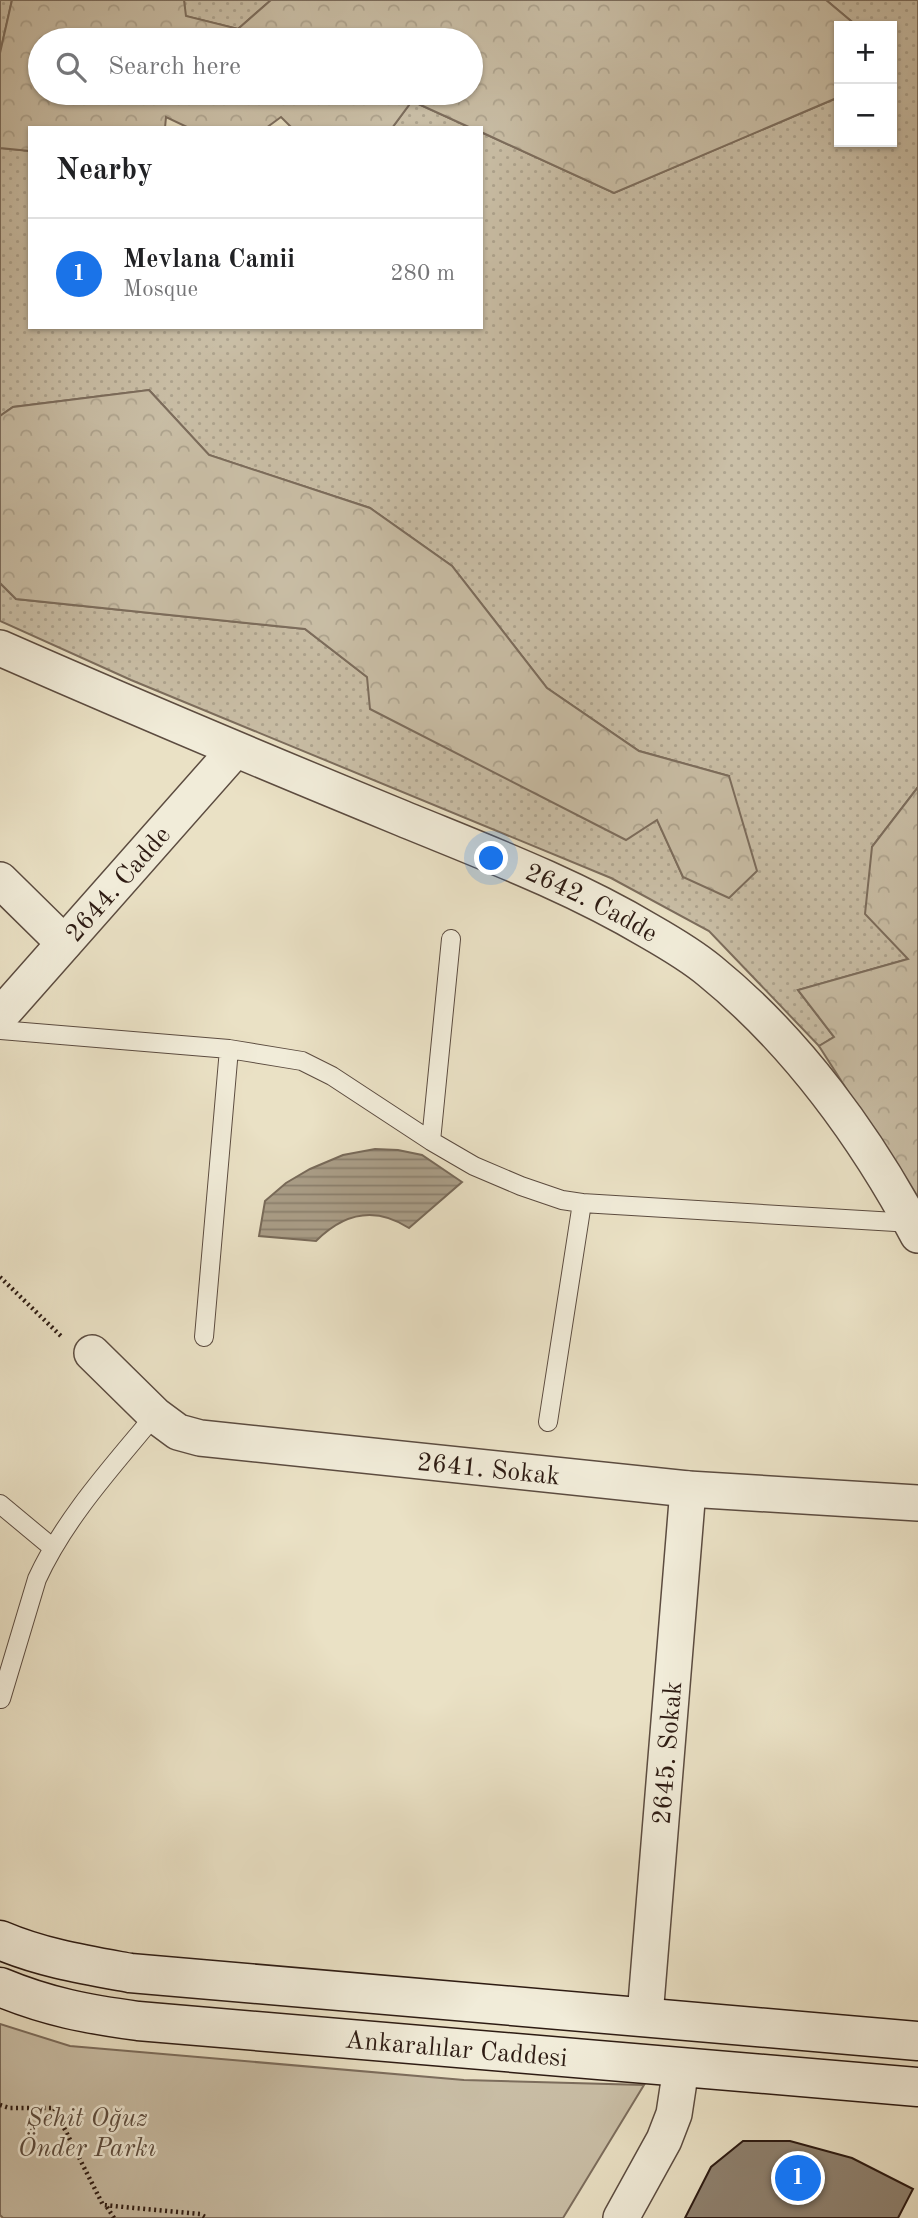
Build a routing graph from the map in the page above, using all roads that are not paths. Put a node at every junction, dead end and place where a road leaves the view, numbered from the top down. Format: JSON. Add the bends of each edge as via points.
{"nodes":[{"id":1,"x":0,"y":648,"type":"edge"},
{"id":2,"x":235,"y":750,"type":"junction"},
{"id":3,"x":0,"y":880,"type":"edge"},
{"id":4,"x":451,"y":939,"type":"dead end"},
{"id":5,"x":64,"y":943,"type":"junction"},
{"id":6,"x":0,"y":1016,"type":"edge"},
{"id":7,"x":0,"y":1030,"type":"edge"},
{"id":8,"x":229,"y":1049,"type":"junction"},
{"id":9,"x":431,"y":1141,"type":"junction"},
{"id":10,"x":582,"y":1203,"type":"junction"},
{"id":11,"x":915,"y":1229,"type":"edge"},
{"id":12,"x":204,"y":1337,"type":"dead end"},
{"id":13,"x":92,"y":1353,"type":"road end"},
{"id":14,"x":155,"y":1415,"type":"junction"},
{"id":15,"x":548,"y":1422,"type":"dead end"},
{"id":16,"x":688,"y":1489,"type":"junction"},
{"id":17,"x":918,"y":1503,"type":"edge"},
{"id":18,"x":0,"y":1504,"type":"edge"},
{"id":19,"x":52,"y":1548,"type":"junction"},
{"id":20,"x":1,"y":1699,"type":"edge"},
{"id":21,"x":0,"y":1940,"type":"edge"},
{"id":22,"x":0,"y":1987,"type":"edge"},
{"id":23,"x":645,"y":2016,"type":"junction"},
{"id":24,"x":918,"y":2041,"type":"edge"},
{"id":25,"x":681,"y":2068,"type":"junction"},
{"id":26,"x":918,"y":2087,"type":"edge"},
{"id":27,"x":621,"y":2218,"type":"edge"}],
"edges":[{"from":1,"to":2,"type":"street","name":"2642. Cadde"},
{"from":2,"to":5,"type":"street","name":"2644. Cadde"},
{"from":2,"to":11,"type":"street","name":"2642. Cadde","via":[[555,882],[610,908],[708,970],[749,1005],[820,1086],[884,1176]]},
{"from":3,"to":5,"type":"street"},
{"from":4,"to":9,"type":"lane"},
{"from":5,"to":6,"type":"street","name":"2644. Cadde"},
{"from":7,"to":8,"type":"lane"},
{"from":8,"to":9,"type":"lane","via":[[312,1065]]},
{"from":8,"to":12,"type":"lane"},
{"from":9,"to":10,"type":"lane","via":[[498,1177]]},
{"from":10,"to":11,"type":"lane"},
{"from":10,"to":15,"type":"lane"},
{"from":13,"to":14,"type":"street","name":"2641. Sokak"},
{"from":14,"to":16,"type":"street","name":"2641. Sokak","via":[[178,1432],[200,1438]]},
{"from":14,"to":19,"type":"lane"},
{"from":16,"to":17,"type":"street","name":"2641. Sokak"},
{"from":16,"to":23,"type":"street","name":"2645. Sokak"},
{"from":18,"to":19,"type":"lane"},
{"from":19,"to":20,"type":"lane","via":[[37,1579]]},
{"from":21,"to":23,"type":"main road","name":"Ankaralılar Caddesi","via":[[77,1964],[130,1973]]},
{"from":22,"to":25,"type":"main road","name":"Ankaralılar Caddesi","via":[[41,2003],[138,2021]]},
{"from":23,"to":24,"type":"main road","name":"Ankaralılar Caddesi"},
{"from":25,"to":26,"type":"main road","name":"Ankaralılar Caddesi"},
{"from":25,"to":27,"type":"street","via":[[674,2114],[664,2140]]}]}
